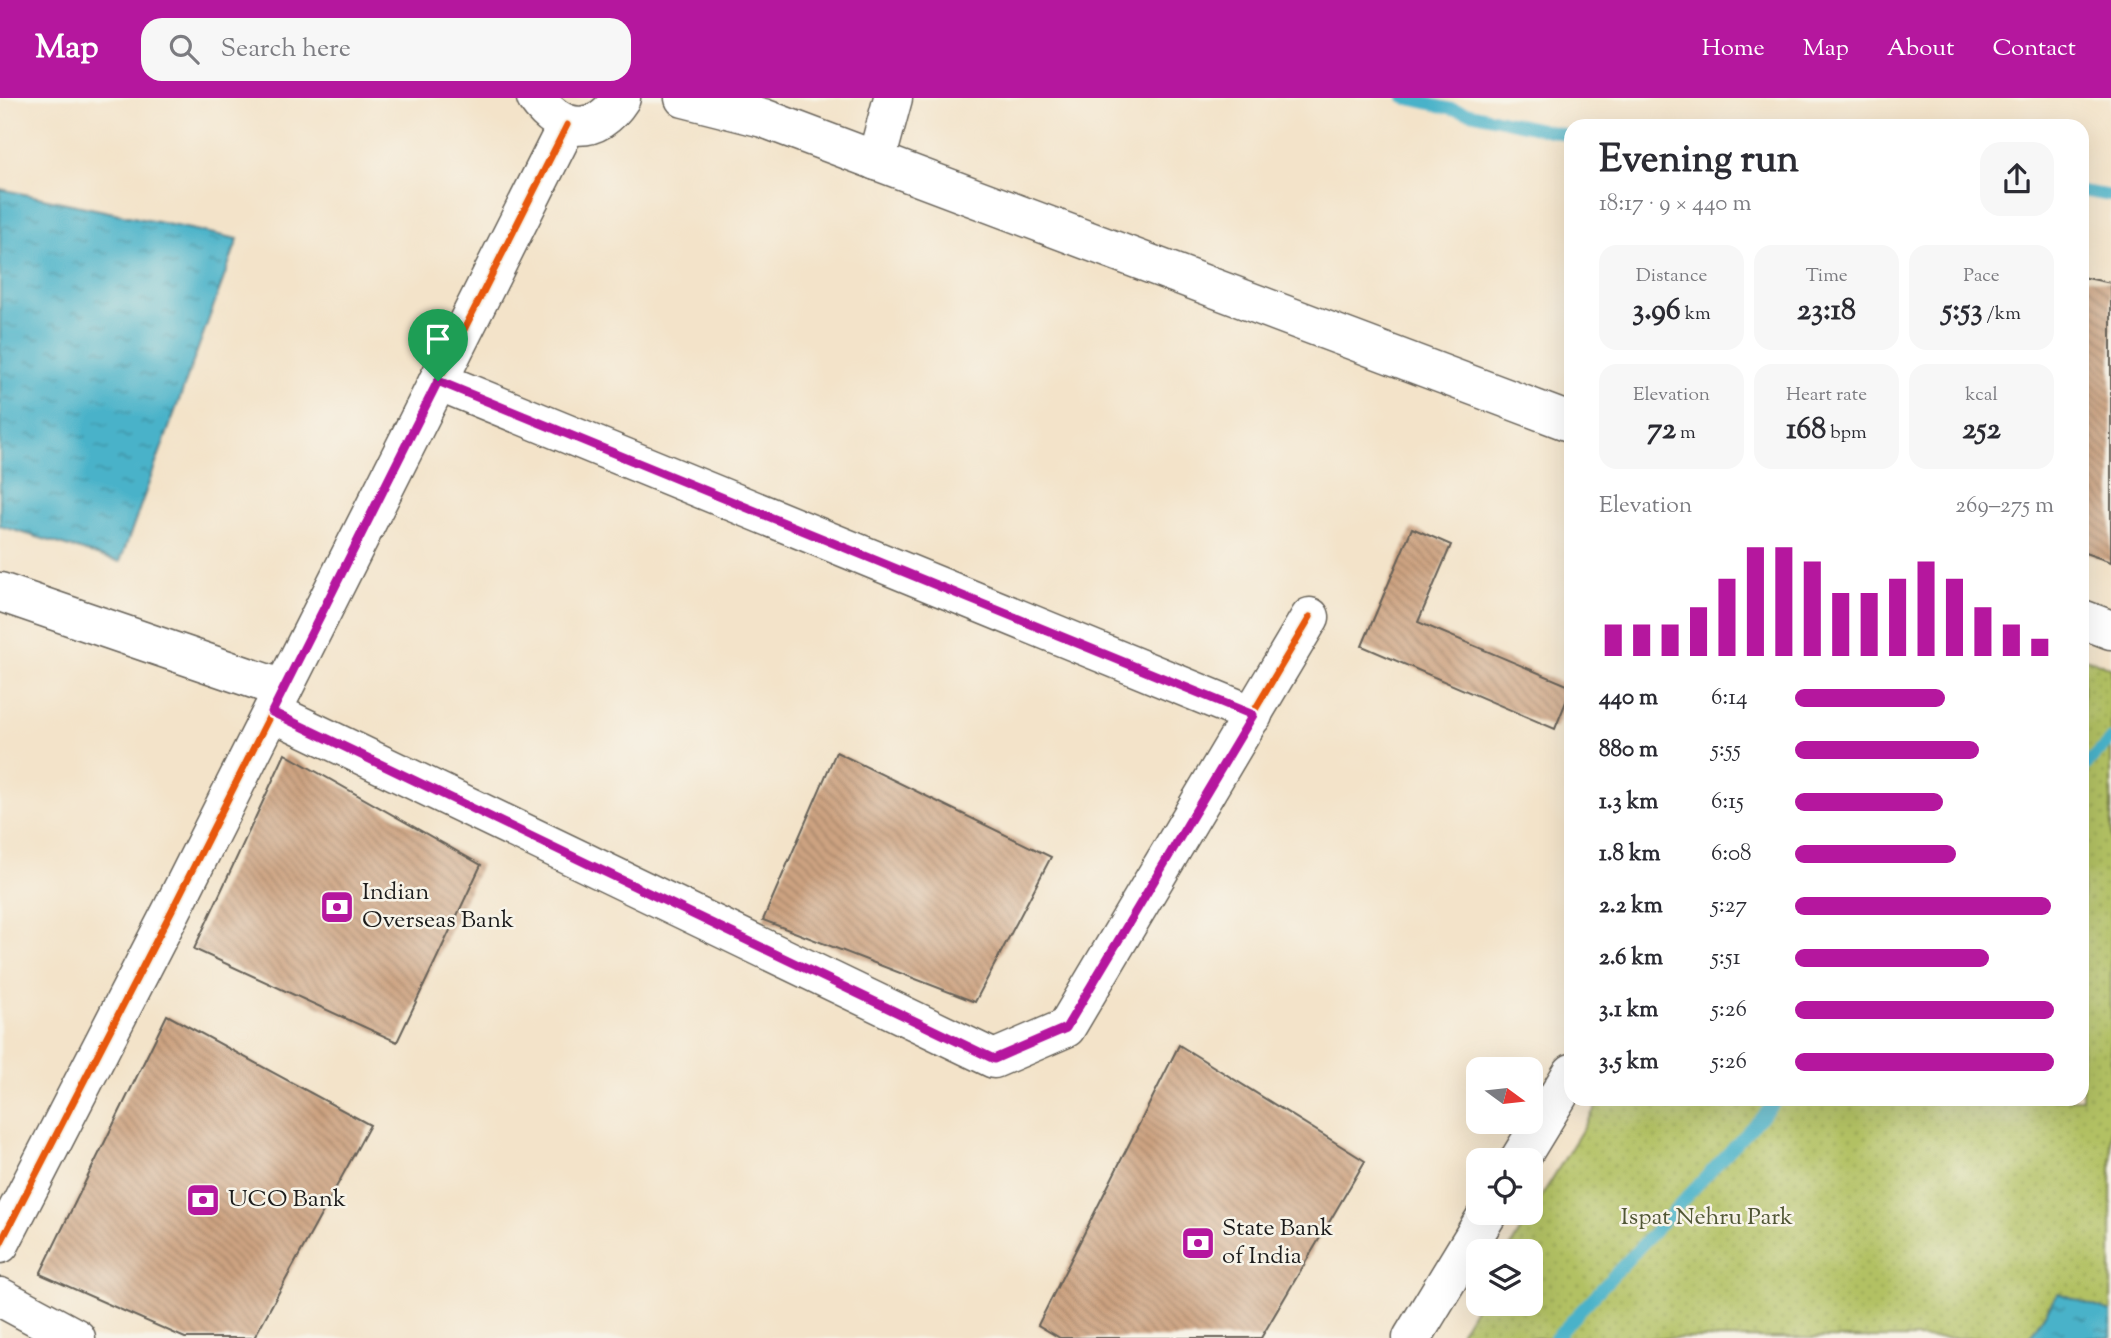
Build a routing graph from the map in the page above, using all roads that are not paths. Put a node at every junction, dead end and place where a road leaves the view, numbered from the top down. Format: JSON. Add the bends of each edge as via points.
{"nodes":[{"id":1,"x":536,"y":98,"type":"edge"},
{"id":2,"x":621,"y":98,"type":"edge"},
{"id":3,"x":684,"y":98,"type":"edge"},
{"id":4,"x":893,"y":98,"type":"edge"},
{"id":5,"x":567,"y":125,"type":"junction"},
{"id":6,"x":876,"y":161,"type":"junction"},
{"id":7,"x":438,"y":381,"type":"junction"},
{"id":8,"x":1564,"y":420,"type":"edge"},
{"id":9,"x":0,"y":592,"type":"edge"},
{"id":10,"x":1310,"y":617,"type":"dead end"},
{"id":11,"x":2089,"y":622,"type":"edge"},
{"id":12,"x":2111,"y":630,"type":"edge"},
{"id":13,"x":278,"y":700,"type":"junction"},
{"id":14,"x":1253,"y":715,"type":"junction"},
{"id":15,"x":1564,"y":1086,"type":"edge"},
{"id":16,"x":1526,"y":1148,"type":"edge"},
{"id":17,"x":1481,"y":1225,"type":"edge"},
{"id":18,"x":0,"y":1244,"type":"edge"},
{"id":19,"x":0,"y":1297,"type":"edge"},
{"id":20,"x":76,"y":1338,"type":"edge"},
{"id":21,"x":1412,"y":1338,"type":"edge"}],
"edges":[{"from":1,"to":5,"type":"street","via":[[548,114]]},
{"from":2,"to":5,"type":"street","via":[[614,110],[598,121]]},
{"from":3,"to":6,"type":"street","via":[[763,118]]},
{"from":4,"to":6,"type":"street"},
{"from":5,"to":7,"type":"street"},
{"from":6,"to":8,"type":"street"},
{"from":7,"to":13,"type":"street"},
{"from":7,"to":14,"type":"street"},
{"from":9,"to":13,"type":"street"},
{"from":10,"to":14,"type":"street"},
{"from":11,"to":12,"type":"street"},
{"from":13,"to":14,"type":"street","via":[[994,1059],[1066,1028]]},
{"from":13,"to":18,"type":"street"},
{"from":15,"to":16,"type":"street"},
{"from":17,"to":21,"type":"street"},
{"from":19,"to":20,"type":"street"}]}
